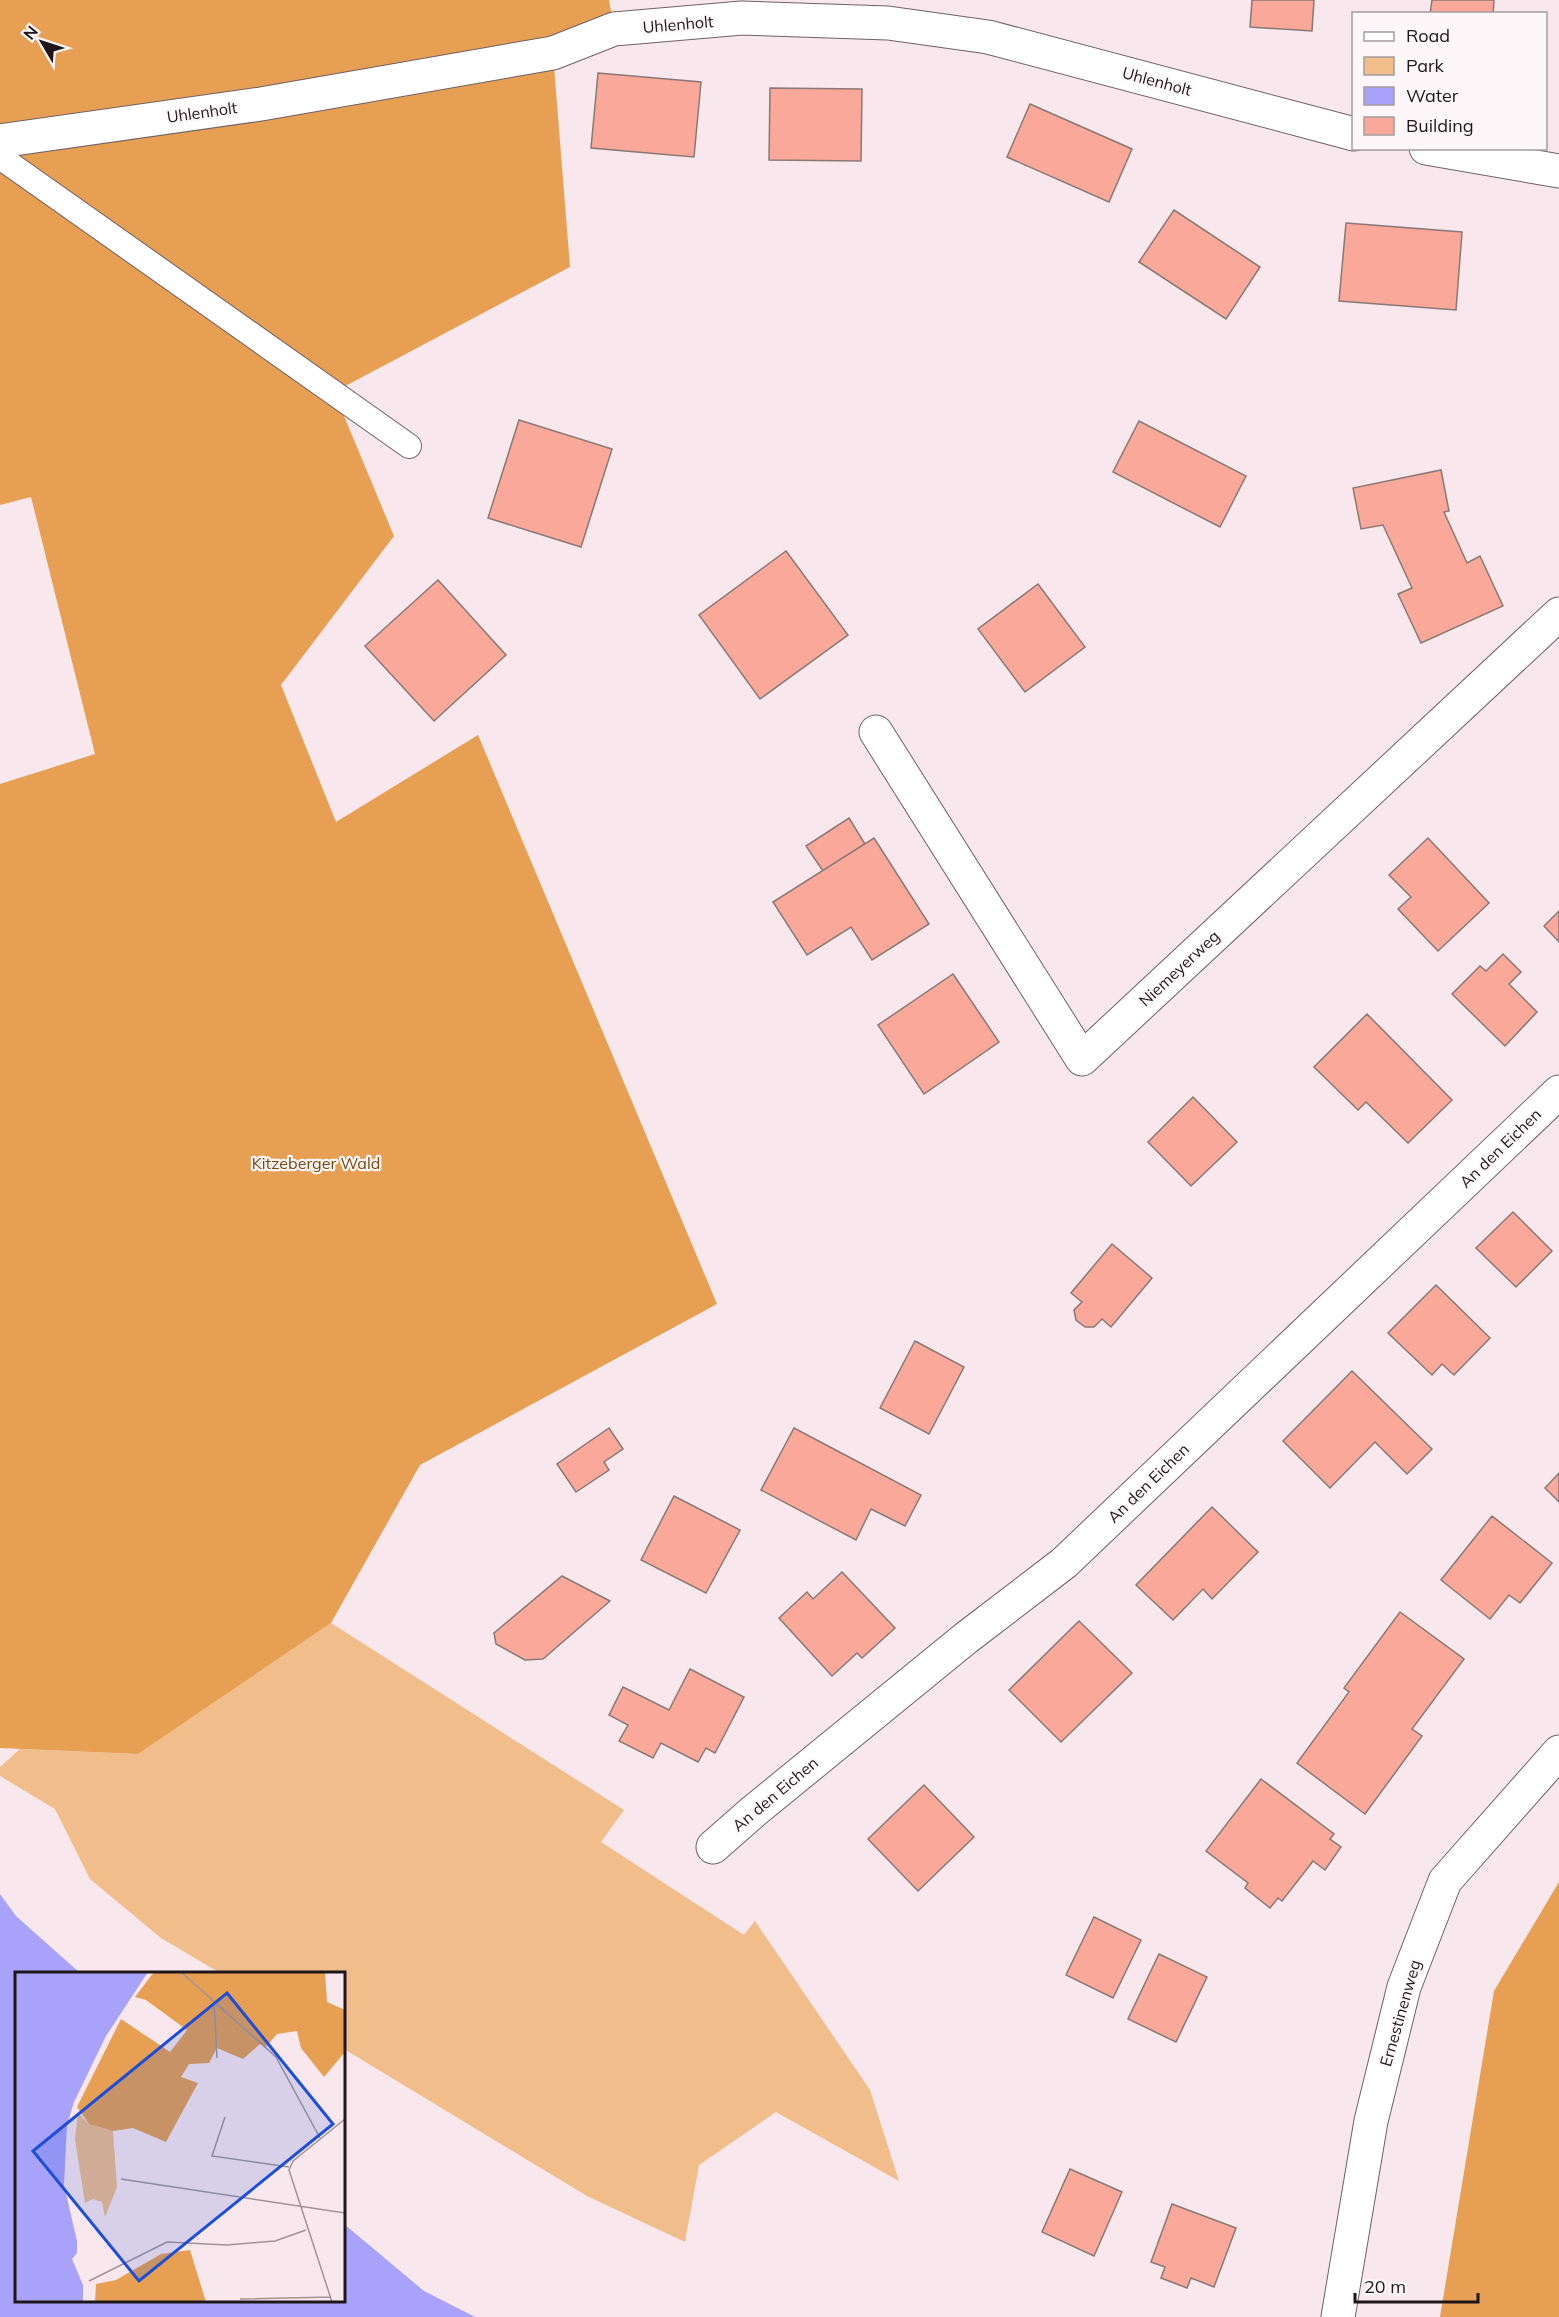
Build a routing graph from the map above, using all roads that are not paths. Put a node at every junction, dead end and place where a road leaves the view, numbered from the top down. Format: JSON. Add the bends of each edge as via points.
{"nodes":[{"id":1,"x":1352,"y":134,"type":"edge"},
{"id":2,"x":0,"y":141,"type":"edge"},
{"id":3,"x":1438,"y":150,"type":"edge"},
{"id":4,"x":0,"y":157,"type":"edge"},
{"id":5,"x":1559,"y":171,"type":"edge"},
{"id":6,"x":410,"y":447,"type":"dead end"},
{"id":7,"x":1559,"y":614,"type":"edge"},
{"id":8,"x":876,"y":732,"type":"dead end"},
{"id":9,"x":1559,"y":1092,"type":"edge"},
{"id":10,"x":1559,"y":1752,"type":"edge"},
{"id":11,"x":713,"y":1846,"type":"dead end"},
{"id":12,"x":1338,"y":2317,"type":"edge"}],
"edges":[{"from":1,"to":2,"type":"street","name":"Uhlenholt","via":[[988,37],[888,23],[742,18],[614,29],[553,53],[261,104]]},
{"from":3,"to":5,"type":"street"},
{"from":4,"to":6,"type":"lane"},
{"from":7,"to":8,"type":"street","name":"Niemeyerweg","via":[[1082,1059]]},
{"from":9,"to":11,"type":"street","name":"An den Eichen","via":[[1064,1563],[966,1638]]},
{"from":10,"to":12,"type":"street","name":"Ernestinenweg","via":[[1445,1881],[1404,1987],[1374,2109]]}]}
